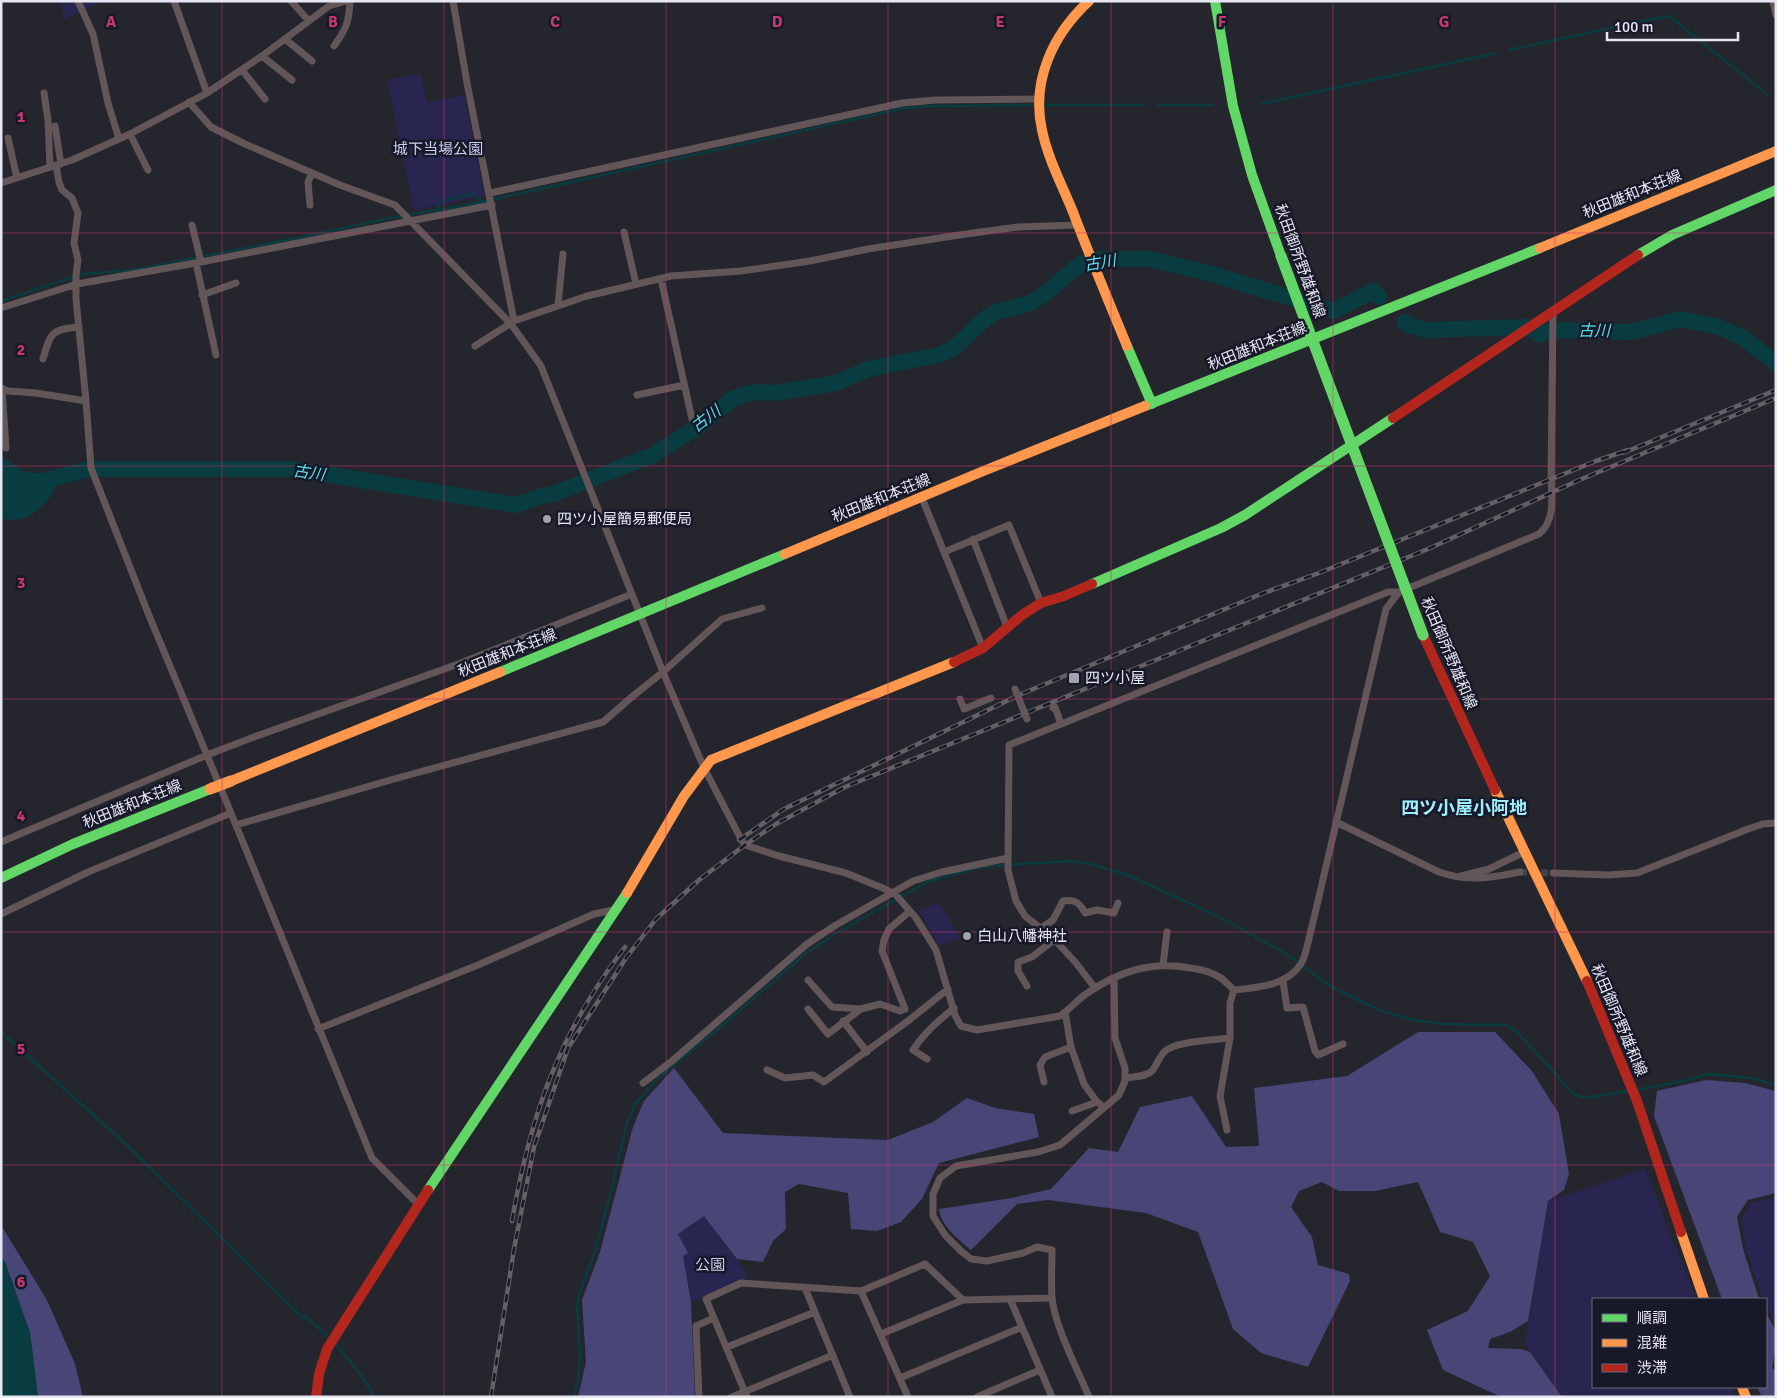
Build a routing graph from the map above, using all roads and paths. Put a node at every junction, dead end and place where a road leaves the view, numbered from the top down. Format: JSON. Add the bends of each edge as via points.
{"nodes":[{"id":1,"x":78,"y":1,"type":"edge"},
{"id":2,"x":174,"y":1,"type":"edge"},
{"id":3,"x":291,"y":1,"type":"edge"},
{"id":4,"x":346,"y":1,"type":"edge"},
{"id":5,"x":350,"y":1,"type":"edge"},
{"id":6,"x":453,"y":1,"type":"edge"},
{"id":7,"x":1089,"y":1,"type":"edge"},
{"id":8,"x":1215,"y":1,"type":"edge"},
{"id":9,"x":1773,"y":1,"type":"edge"},
{"id":10,"x":1776,"y":15,"type":"edge"},
{"id":11,"x":309,"y":22,"type":"junction"},
{"id":12,"x":285,"y":39,"type":"junction"},
{"id":13,"x":334,"y":46,"type":"dead end"},
{"id":14,"x":262,"y":56,"type":"junction"},
{"id":15,"x":312,"y":61,"type":"dead end"},
{"id":16,"x":242,"y":70,"type":"junction"},
{"id":17,"x":292,"y":80,"type":"dead end"},
{"id":18,"x":44,"y":93,"type":"dead end"},
{"id":19,"x":207,"y":93,"type":"junction"},
{"id":20,"x":265,"y":100,"type":"dead end"},
{"id":21,"x":189,"y":102,"type":"junction"},
{"id":22,"x":1040,"y":102,"type":"junction"},
{"id":23,"x":55,"y":126,"type":"dead end"},
{"id":24,"x":130,"y":134,"type":"junction"},
{"id":25,"x":8,"y":138,"type":"dead end"},
{"id":26,"x":119,"y":139,"type":"junction"},
{"id":27,"x":1776,"y":151,"type":"edge"},
{"id":28,"x":56,"y":165,"type":"junction"},
{"id":29,"x":148,"y":170,"type":"dead end"},
{"id":30,"x":312,"y":173,"type":"junction"},
{"id":31,"x":17,"y":178,"type":"junction"},
{"id":32,"x":1,"y":183,"type":"edge"},
{"id":33,"x":1776,"y":190,"type":"edge"},
{"id":34,"x":491,"y":199,"type":"junction"},
{"id":35,"x":310,"y":205,"type":"dead end"},
{"id":36,"x":406,"y":218,"type":"junction"},
{"id":37,"x":192,"y":225,"type":"dead end"},
{"id":38,"x":1078,"y":225,"type":"junction"},
{"id":39,"x":624,"y":232,"type":"dead end"},
{"id":40,"x":563,"y":254,"type":"dead end"},
{"id":41,"x":199,"y":261,"type":"junction"},
{"id":42,"x":77,"y":279,"type":"junction"},
{"id":43,"x":660,"y":279,"type":"junction"},
{"id":44,"x":236,"y":283,"type":"dead end"},
{"id":45,"x":636,"y":284,"type":"junction"},
{"id":46,"x":202,"y":295,"type":"junction"},
{"id":47,"x":558,"y":305,"type":"junction"},
{"id":48,"x":1,"y":308,"type":"edge"},
{"id":49,"x":1554,"y":318,"type":"junction"},
{"id":50,"x":512,"y":322,"type":"junction"},
{"id":51,"x":79,"y":327,"type":"junction"},
{"id":52,"x":475,"y":346,"type":"dead end"},
{"id":53,"x":216,"y":355,"type":"dead end"},
{"id":54,"x":43,"y":359,"type":"dead end"},
{"id":55,"x":684,"y":385,"type":"junction"},
{"id":56,"x":1,"y":388,"type":"edge"},
{"id":57,"x":637,"y":395,"type":"dead end"},
{"id":58,"x":86,"y":401,"type":"junction"},
{"id":59,"x":1152,"y":404,"type":"junction"},
{"id":60,"x":692,"y":418,"type":"dead end"},
{"id":61,"x":6,"y":448,"type":"dead end"},
{"id":62,"x":922,"y":498,"type":"junction"},
{"id":63,"x":974,"y":539,"type":"junction"},
{"id":64,"x":944,"y":552,"type":"junction"},
{"id":65,"x":1399,"y":592,"type":"junction"},
{"id":66,"x":632,"y":594,"type":"junction"},
{"id":67,"x":1041,"y":604,"type":"junction"},
{"id":68,"x":762,"y":608,"type":"dead end"},
{"id":69,"x":641,"y":614,"type":"junction"},
{"id":70,"x":1007,"y":627,"type":"junction"},
{"id":71,"x":983,"y":648,"type":"junction"},
{"id":72,"x":664,"y":672,"type":"junction"},
{"id":73,"x":1015,"y":689,"type":"dead end"},
{"id":74,"x":991,"y":698,"type":"dead end"},
{"id":75,"x":960,"y":699,"type":"dead end"},
{"id":76,"x":1053,"y":708,"type":"dead end"},
{"id":77,"x":1027,"y":719,"type":"dead end"},
{"id":78,"x":1061,"y":724,"type":"junction"},
{"id":79,"x":207,"y":755,"type":"junction"},
{"id":80,"x":704,"y":768,"type":"junction"},
{"id":81,"x":232,"y":813,"type":"junction"},
{"id":82,"x":1336,"y":822,"type":"junction"},
{"id":83,"x":1776,"y":823,"type":"edge"},
{"id":84,"x":236,"y":825,"type":"junction"},
{"id":85,"x":1,"y":842,"type":"edge"},
{"id":86,"x":1524,"y":852,"type":"junction"},
{"id":87,"x":1008,"y":862,"type":"junction"},
{"id":88,"x":1520,"y":872,"type":"tunnel mouth"},
{"id":89,"x":1553,"y":873,"type":"tunnel mouth"},
{"id":90,"x":1,"y":878,"type":"edge"},
{"id":91,"x":1456,"y":878,"type":"junction"},
{"id":92,"x":894,"y":894,"type":"junction"},
{"id":93,"x":1118,"y":902,"type":"dead end"},
{"id":94,"x":618,"y":908,"type":"junction"},
{"id":95,"x":910,"y":911,"type":"junction"},
{"id":96,"x":1,"y":914,"type":"edge"},
{"id":97,"x":1040,"y":929,"type":"junction"},
{"id":98,"x":1166,"y":932,"type":"dead end"},
{"id":99,"x":1054,"y":940,"type":"junction"},
{"id":100,"x":1164,"y":965,"type":"junction"},
{"id":101,"x":1114,"y":978,"type":"junction"},
{"id":102,"x":808,"y":980,"type":"dead end"},
{"id":103,"x":1282,"y":981,"type":"junction"},
{"id":104,"x":1027,"y":986,"type":"dead end"},
{"id":105,"x":1095,"y":988,"type":"junction"},
{"id":106,"x":948,"y":989,"type":"junction"},
{"id":107,"x":1234,"y":990,"type":"junction"},
{"id":108,"x":905,"y":1008,"type":"junction"},
{"id":109,"x":954,"y":1008,"type":"junction"},
{"id":110,"x":808,"y":1009,"type":"dead end"},
{"id":111,"x":862,"y":1009,"type":"junction"},
{"id":112,"x":1065,"y":1012,"type":"junction"},
{"id":113,"x":914,"y":1017,"type":"junction"},
{"id":114,"x":843,"y":1021,"type":"junction"},
{"id":115,"x":318,"y":1029,"type":"junction"},
{"id":116,"x":1230,"y":1038,"type":"junction"},
{"id":117,"x":1343,"y":1044,"type":"dead end"},
{"id":118,"x":1071,"y":1047,"type":"junction"},
{"id":119,"x":867,"y":1052,"type":"junction"},
{"id":120,"x":927,"y":1059,"type":"dead end"},
{"id":121,"x":767,"y":1070,"type":"dead end"},
{"id":122,"x":1126,"y":1078,"type":"junction"},
{"id":123,"x":1044,"y":1082,"type":"dead end"},
{"id":124,"x":643,"y":1083,"type":"dead end"},
{"id":125,"x":1097,"y":1102,"type":"junction"},
{"id":126,"x":1104,"y":1107,"type":"junction"},
{"id":127,"x":1072,"y":1111,"type":"dead end"},
{"id":128,"x":1226,"y":1130,"type":"dead end"},
{"id":129,"x":419,"y":1205,"type":"junction"},
{"id":130,"x":805,"y":1288,"type":"junction"},
{"id":131,"x":861,"y":1290,"type":"junction"},
{"id":132,"x":1052,"y":1298,"type":"junction"},
{"id":133,"x":1704,"y":1298,"type":"edge"},
{"id":134,"x":1010,"y":1299,"type":"junction"},
{"id":135,"x":963,"y":1300,"type":"junction"},
{"id":136,"x":815,"y":1312,"type":"junction"},
{"id":137,"x":714,"y":1318,"type":"junction"},
{"id":138,"x":1022,"y":1327,"type":"junction"},
{"id":139,"x":881,"y":1334,"type":"junction"},
{"id":140,"x":726,"y":1347,"type":"junction"},
{"id":141,"x":833,"y":1355,"type":"junction"},
{"id":142,"x":1040,"y":1370,"type":"junction"},
{"id":143,"x":900,"y":1378,"type":"junction"},
{"id":144,"x":746,"y":1394,"type":"edge"},
{"id":145,"x":316,"y":1397,"type":"edge"},
{"id":146,"x":699,"y":1397,"type":"edge"},
{"id":147,"x":732,"y":1397,"type":"edge"},
{"id":148,"x":850,"y":1397,"type":"edge"},
{"id":149,"x":908,"y":1397,"type":"edge"},
{"id":150,"x":977,"y":1397,"type":"edge"},
{"id":151,"x":1052,"y":1397,"type":"edge"},
{"id":152,"x":1089,"y":1397,"type":"edge"}],
"edges":[{"from":1,"to":26,"type":"street","via":[[93,34]]},
{"from":2,"to":19,"type":"street"},
{"from":3,"to":11,"type":"street"},
{"from":4,"to":11,"type":"street","via":[[329,6]]},
{"from":5,"to":13,"type":"street","via":[[346,29]]},
{"from":6,"to":34,"type":"street"},
{"from":7,"to":22,"type":"main road","via":[[1060,32],[1042,78]]},
{"from":8,"to":86,"type":"main road","name":"秋田御所野雄和線","bridge":true,"via":[[1238,123],[1252,175],[1423,635]]},
{"from":9,"to":10,"type":"street"},
{"from":11,"to":12,"type":"street"},
{"from":12,"to":14,"type":"street"},
{"from":12,"to":15,"type":"street"},
{"from":14,"to":16,"type":"street"},
{"from":14,"to":17,"type":"street"},
{"from":16,"to":19,"type":"street"},
{"from":16,"to":20,"type":"street"},
{"from":18,"to":28,"type":"street"},
{"from":19,"to":21,"type":"street"},
{"from":21,"to":24,"type":"street"},
{"from":21,"to":30,"type":"street","via":[[211,127]]},
{"from":22,"to":34,"type":"street","via":[[936,100],[902,103]]},
{"from":22,"to":38,"type":"main road","via":[[1041,125],[1047,145]]},
{"from":23,"to":28,"type":"street"},
{"from":24,"to":26,"type":"street"},
{"from":24,"to":29,"type":"street"},
{"from":25,"to":31,"type":"street"},
{"from":26,"to":28,"type":"street"},
{"from":27,"to":59,"type":"main road","name":"秋田雄和本荘線"},
{"from":28,"to":31,"type":"street"},
{"from":28,"to":42,"type":"street","via":[[62,190],[72,198],[78,213],[74,243],[78,260]]},
{"from":30,"to":35,"type":"street","via":[[308,182]]},
{"from":30,"to":36,"type":"street","via":[[395,205]]},
{"from":31,"to":32,"type":"street"},
{"from":33,"to":49,"type":"main road","via":[[1664,239],[1603,277]]},
{"from":34,"to":36,"type":"street"},
{"from":34,"to":50,"type":"street"},
{"from":36,"to":41,"type":"street"},
{"from":36,"to":50,"type":"street"},
{"from":37,"to":41,"type":"street"},
{"from":38,"to":43,"type":"street","via":[[1018,227],[810,261]]},
{"from":38,"to":59,"type":"main road"},
{"from":39,"to":45,"type":"street"},
{"from":40,"to":47,"type":"street"},
{"from":41,"to":42,"type":"street"},
{"from":41,"to":46,"type":"street"},
{"from":42,"to":48,"type":"street"},
{"from":42,"to":51,"type":"street"},
{"from":43,"to":45,"type":"street"},
{"from":43,"to":55,"type":"street"},
{"from":44,"to":46,"type":"street"},
{"from":45,"to":47,"type":"street"},
{"from":46,"to":53,"type":"street"},
{"from":47,"to":50,"type":"street"},
{"from":49,"to":65,"type":"street","via":[[1553,505],[1547,525],[1539,534]]},
{"from":49,"to":67,"type":"main road","via":[[1523,332],[1221,528]]},
{"from":50,"to":52,"type":"street"},
{"from":50,"to":66,"type":"street","via":[[541,366],[562,413]]},
{"from":51,"to":54,"type":"street","via":[[54,332]]},
{"from":51,"to":58,"type":"street"},
{"from":55,"to":57,"type":"street"},
{"from":55,"to":60,"type":"street"},
{"from":56,"to":58,"type":"street"},
{"from":56,"to":61,"type":"street"},
{"from":58,"to":79,"type":"street","via":[[91,468]]},
{"from":59,"to":62,"type":"main road","name":"秋田雄和本荘線"},
{"from":62,"to":64,"type":"street"},
{"from":62,"to":69,"type":"main road","name":"秋田雄和本荘線"},
{"from":63,"to":64,"type":"street"},
{"from":63,"to":67,"type":"street","via":[[1009,525]]},
{"from":63,"to":70,"type":"street"},
{"from":64,"to":71,"type":"street"},
{"from":65,"to":78,"type":"street","via":[[1388,592]]},
{"from":65,"to":82,"type":"street","via":[[1386,610]]},
{"from":66,"to":69,"type":"street"},
{"from":66,"to":79,"type":"street","via":[[461,663]]},
{"from":67,"to":70,"type":"main road"},
{"from":68,"to":72,"type":"street","via":[[722,619]]},
{"from":69,"to":72,"type":"street"},
{"from":69,"to":90,"type":"main road","name":"秋田雄和本荘線","bridge":true,"via":[[73,844]]},
{"from":70,"to":71,"type":"main road"},
{"from":71,"to":80,"type":"main road","via":[[711,760]]},
{"from":72,"to":80,"type":"street"},
{"from":72,"to":84,"type":"street","via":[[603,722]]},
{"from":73,"to":77,"type":"street","bridge":true},
{"from":74,"to":75,"type":"street","via":[[964,709]]},
{"from":76,"to":78,"type":"street","via":[[1056,707]]},
{"from":78,"to":87,"type":"street","via":[[1009,746]]},
{"from":79,"to":81,"type":"street"},
{"from":79,"to":85,"type":"street"},
{"from":80,"to":92,"type":"street","via":[[745,845],[846,873]]},
{"from":80,"to":94,"type":"main road"},
{"from":81,"to":84,"type":"street"},
{"from":81,"to":96,"type":"street","via":[[88,872]]},
{"from":82,"to":91,"type":"street"},
{"from":82,"to":103,"type":"street","via":[[1300,965]]},
{"from":83,"to":89,"type":"street","via":[[1748,829],[1637,873]]},
{"from":84,"to":115,"type":"street"},
{"from":86,"to":91,"type":"street","via":[[1489,869]]},
{"from":86,"to":133,"type":"main road","name":"秋田御所野雄和線","via":[[1576,958],[1626,1072]]},
{"from":87,"to":92,"type":"street","via":[[942,872],[913,881]]},
{"from":87,"to":97,"type":"street","via":[[1016,900],[1024,916]]},
{"from":88,"to":91,"type":"street","via":[[1483,879]]},
{"from":92,"to":95,"type":"street"},
{"from":92,"to":124,"type":"street","via":[[807,944]]},
{"from":93,"to":97,"type":"street","via":[[1114,913],[1097,910],[1085,913],[1081,905],[1072,900],[1063,901],[1053,920]]},
{"from":94,"to":115,"type":"street","via":[[594,914]]},
{"from":94,"to":129,"type":"main road"},
{"from":95,"to":106,"type":"street","via":[[936,950]]},
{"from":95,"to":108,"type":"street","via":[[889,929],[882,951]]},
{"from":97,"to":99,"type":"street"},
{"from":98,"to":100,"type":"street"},
{"from":99,"to":104,"type":"street","via":[[1032,957],[1018,962],[1018,971]]},
{"from":99,"to":105,"type":"street"},
{"from":100,"to":101,"type":"street","via":[[1146,966]]},
{"from":100,"to":107,"type":"street","via":[[1202,970],[1220,977]]},
{"from":101,"to":105,"type":"street"},
{"from":101,"to":122,"type":"street","via":[[1115,1038],[1126,1068]]},
{"from":102,"to":111,"type":"street","via":[[832,1007]]},
{"from":103,"to":107,"type":"street"},
{"from":103,"to":117,"type":"street","via":[[1288,1008],[1303,1007],[1318,1055]]},
{"from":105,"to":112,"type":"street"},
{"from":106,"to":109,"type":"street"},
{"from":106,"to":113,"type":"street"},
{"from":107,"to":116,"type":"street","via":[[1230,1003]]},
{"from":108,"to":111,"type":"street","via":[[900,1011],[880,1004]]},
{"from":108,"to":113,"type":"street"},
{"from":109,"to":112,"type":"street","via":[[961,1026],[977,1030],[1060,1016]]},
{"from":109,"to":120,"type":"street","via":[[938,1020],[913,1050]]},
{"from":110,"to":114,"type":"street","via":[[828,1034]]},
{"from":111,"to":114,"type":"street"},
{"from":112,"to":118,"type":"street"},
{"from":113,"to":119,"type":"street"},
{"from":114,"to":119,"type":"street"},
{"from":115,"to":129,"type":"street","via":[[372,1158]]},
{"from":116,"to":122,"type":"street","via":[[1169,1048],[1151,1072]]},
{"from":116,"to":128,"type":"street","via":[[1220,1096]]},
{"from":118,"to":123,"type":"street","via":[[1045,1058],[1040,1065]]},
{"from":118,"to":125,"type":"street","via":[[1084,1084]]},
{"from":119,"to":121,"type":"street","via":[[824,1082],[813,1075],[785,1078]]},
{"from":122,"to":126,"type":"street","via":[[1119,1096]]},
{"from":125,"to":126,"type":"street"},
{"from":125,"to":127,"type":"street"},
{"from":126,"to":132,"type":"street","via":[[1060,1145],[1038,1152],[956,1166],[940,1178],[933,1194],[933,1216],[960,1252],[971,1259],[988,1261],[1037,1247],[1052,1250]]},
{"from":129,"to":145,"type":"main road","via":[[327,1349]]},
{"from":130,"to":131,"type":"street"},
{"from":130,"to":136,"type":"street"},
{"from":130,"to":137,"type":"street","via":[[741,1283],[706,1299]]},
{"from":131,"to":135,"type":"street","via":[[925,1264]]},
{"from":131,"to":139,"type":"street"},
{"from":132,"to":134,"type":"street"},
{"from":132,"to":152,"type":"street","via":[[1063,1336]]},
{"from":134,"to":135,"type":"street"},
{"from":134,"to":138,"type":"street"},
{"from":135,"to":139,"type":"street"},
{"from":136,"to":140,"type":"street"},
{"from":136,"to":141,"type":"street"},
{"from":137,"to":140,"type":"street"},
{"from":137,"to":146,"type":"street","via":[[696,1326]]},
{"from":138,"to":142,"type":"street"},
{"from":138,"to":143,"type":"street"},
{"from":139,"to":143,"type":"street"},
{"from":140,"to":144,"type":"street"},
{"from":141,"to":144,"type":"street"},
{"from":141,"to":148,"type":"street"},
{"from":142,"to":150,"type":"street"},
{"from":142,"to":151,"type":"street"},
{"from":143,"to":149,"type":"street"},
{"from":144,"to":147,"type":"street"}]}
